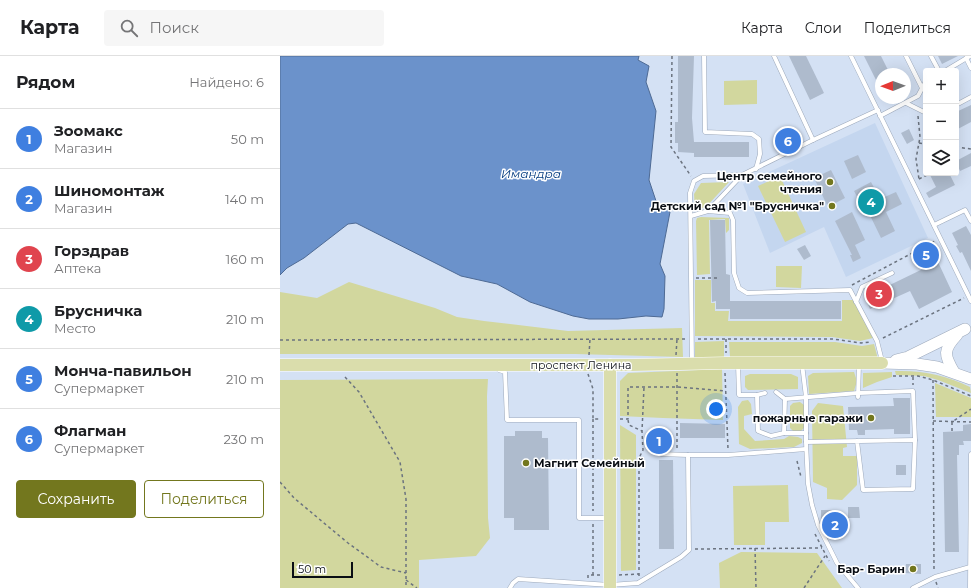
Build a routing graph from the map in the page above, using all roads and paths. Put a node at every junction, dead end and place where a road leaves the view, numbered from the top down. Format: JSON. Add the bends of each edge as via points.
{"nodes":[{"id":1,"x":672,"y":56,"type":"edge"},
{"id":2,"x":704,"y":56,"type":"edge"},
{"id":3,"x":774,"y":56,"type":"edge"},
{"id":4,"x":851,"y":56,"type":"edge"},
{"id":5,"x":906,"y":56,"type":"edge"},
{"id":6,"x":931,"y":56,"type":"edge"},
{"id":7,"x":968,"y":57,"type":"edge"},
{"id":8,"x":937,"y":68,"type":"edge"},
{"id":9,"x":950,"y":68,"type":"edge"},
{"id":10,"x":971,"y":68,"type":"edge"},
{"id":11,"x":922,"y":88,"type":"joint"},
{"id":12,"x":971,"y":97,"type":"edge"},
{"id":13,"x":911,"y":100,"type":"edge"},
{"id":14,"x":904,"y":104,"type":"edge"},
{"id":15,"x":908,"y":104,"type":"edge"},
{"id":16,"x":958,"y":104,"type":"edge"},
{"id":17,"x":918,"y":109,"type":"junction"},
{"id":18,"x":878,"y":110,"type":"junction"},
{"id":19,"x":923,"y":112,"type":"edge"},
{"id":20,"x":880,"y":116,"type":"junction"},
{"id":21,"x":813,"y":140,"type":"junction"},
{"id":22,"x":919,"y":143,"type":"junction"},
{"id":23,"x":923,"y":144,"type":"edge"},
{"id":24,"x":959,"y":147,"type":"edge"},
{"id":25,"x":971,"y":149,"type":"edge"},
{"id":26,"x":756,"y":169,"type":"junction"},
{"id":27,"x":742,"y":175,"type":"junction"},
{"id":28,"x":925,"y":176,"type":"edge"},
{"id":29,"x":694,"y":181,"type":"junction"},
{"id":30,"x":708,"y":211,"type":"junction"},
{"id":31,"x":691,"y":216,"type":"junction"},
{"id":32,"x":971,"y":222,"type":"edge"},
{"id":33,"x":934,"y":225,"type":"junction"},
{"id":34,"x":940,"y":238,"type":"junction"},
{"id":35,"x":892,"y":273,"type":"dead end"},
{"id":36,"x":692,"y":278,"type":"junction"},
{"id":37,"x":717,"y":278,"type":"dead end"},
{"id":38,"x":850,"y":290,"type":"junction"},
{"id":39,"x":969,"y":296,"type":"junction"},
{"id":40,"x":971,"y":301,"type":"edge"},
{"id":41,"x":856,"y":302,"type":"junction"},
{"id":42,"x":968,"y":328,"type":"edge"},
{"id":43,"x":677,"y":339,"type":"junction"},
{"id":44,"x":693,"y":339,"type":"junction"},
{"id":45,"x":726,"y":339,"type":"junction"},
{"id":46,"x":280,"y":340,"type":"edge"},
{"id":47,"x":877,"y":341,"type":"junction"},
{"id":48,"x":732,"y":363,"type":"junction"},
{"id":49,"x":802,"y":363,"type":"junction"},
{"id":50,"x":859,"y":363,"type":"junction"},
{"id":51,"x":882,"y":363,"type":"junction"},
{"id":52,"x":676,"y":364,"type":"junction"},
{"id":53,"x":692,"y":364,"type":"junction"},
{"id":54,"x":280,"y":365,"type":"edge"},
{"id":55,"x":471,"y":365,"type":"junction"},
{"id":56,"x":610,"y":365,"type":"junction"},
{"id":57,"x":954,"y":372,"type":"junction"},
{"id":58,"x":894,"y":376,"type":"dead end"},
{"id":59,"x":913,"y":376,"type":"junction"},
{"id":60,"x":345,"y":377,"type":"dead end"},
{"id":61,"x":971,"y":379,"type":"edge"},
{"id":62,"x":933,"y":380,"type":"junction"},
{"id":63,"x":677,"y":386,"type":"junction"},
{"id":64,"x":628,"y":387,"type":"dead end"},
{"id":65,"x":644,"y":387,"type":"junction"},
{"id":66,"x":726,"y":391,"type":"junction"},
{"id":67,"x":913,"y":391,"type":"junction"},
{"id":68,"x":776,"y":392,"type":"dead end"},
{"id":69,"x":766,"y":393,"type":"dead end"},
{"id":70,"x":757,"y":395,"type":"junction"},
{"id":71,"x":858,"y":395,"type":"junction"},
{"id":72,"x":971,"y":396,"type":"edge"},
{"id":73,"x":806,"y":397,"type":"junction"},
{"id":74,"x":785,"y":399,"type":"junction"},
{"id":75,"x":971,"y":409,"type":"edge"},
{"id":76,"x":593,"y":419,"type":"dead end"},
{"id":77,"x":628,"y":419,"type":"dead end"},
{"id":78,"x":933,"y":421,"type":"junction"},
{"id":79,"x":952,"y":422,"type":"junction"},
{"id":80,"x":971,"y":422,"type":"edge"},
{"id":81,"x":642,"y":431,"type":"junction"},
{"id":82,"x":952,"y":431,"type":"dead end"},
{"id":83,"x":784,"y":433,"type":"junction"},
{"id":84,"x":806,"y":433,"type":"junction"},
{"id":85,"x":915,"y":440,"type":"junction"},
{"id":86,"x":857,"y":441,"type":"junction"},
{"id":87,"x":806,"y":442,"type":"junction"},
{"id":88,"x":806,"y":449,"type":"junction"},
{"id":89,"x":661,"y":454,"type":"dead end"},
{"id":90,"x":971,"y":454,"type":"edge"},
{"id":91,"x":677,"y":455,"type":"junction"},
{"id":92,"x":688,"y":455,"type":"junction"},
{"id":93,"x":728,"y":455,"type":"junction"},
{"id":94,"x":280,"y":482,"type":"edge"},
{"id":95,"x":971,"y":509,"type":"edge"},
{"id":96,"x":594,"y":518,"type":"junction"},
{"id":97,"x":610,"y":518,"type":"junction"},
{"id":98,"x":827,"y":544,"type":"junction"},
{"id":99,"x":755,"y":548,"type":"junction"},
{"id":100,"x":689,"y":550,"type":"junction"},
{"id":101,"x":825,"y":556,"type":"dead end"},
{"id":102,"x":970,"y":567,"type":"edge"},
{"id":103,"x":406,"y":573,"type":"junction"},
{"id":104,"x":593,"y":575,"type":"dead end"},
{"id":105,"x":934,"y":577,"type":"junction"},
{"id":106,"x":406,"y":580,"type":"junction"},
{"id":107,"x":638,"y":583,"type":"junction"},
{"id":108,"x":610,"y":586,"type":"edge"},
{"id":109,"x":406,"y":588,"type":"edge"},
{"id":110,"x":417,"y":588,"type":"edge"},
{"id":111,"x":510,"y":588,"type":"edge"},
{"id":112,"x":756,"y":588,"type":"edge"},
{"id":113,"x":804,"y":588,"type":"edge"},
{"id":114,"x":858,"y":588,"type":"edge"},
{"id":115,"x":913,"y":588,"type":"edge"},
{"id":116,"x":938,"y":588,"type":"edge"},
{"id":117,"x":970,"y":588,"type":"edge"}],
"edges":[{"from":1,"to":29,"type":"path","via":[[671,147]]},
{"from":2,"to":26,"type":"lane","via":[[704,132],[752,134],[759,139],[760,154]]},
{"from":3,"to":21,"type":"lane"},
{"from":4,"to":18,"type":"lane"},
{"from":5,"to":11,"type":"lane"},
{"from":6,"to":8,"type":"lane"},
{"from":7,"to":9,"type":"lane"},
{"from":7,"to":10,"type":"lane"},
{"from":11,"to":13,"type":"lane","via":[[918,96]]},
{"from":12,"to":16,"type":"lane"},
{"from":14,"to":20,"type":"lane"},
{"from":15,"to":17,"type":"lane"},
{"from":17,"to":19,"type":"lane"},
{"from":17,"to":22,"type":"path"},
{"from":18,"to":20,"type":"lane"},
{"from":18,"to":21,"type":"lane"},
{"from":20,"to":33,"type":"lane"},
{"from":21,"to":26,"type":"lane"},
{"from":22,"to":23,"type":"path"},
{"from":22,"to":28,"type":"path","via":[[916,159],[919,179]]},
{"from":24,"to":25,"type":"path"},
{"from":26,"to":27,"type":"lane"},
{"from":27,"to":29,"type":"lane","via":[[703,176]]},
{"from":27,"to":30,"type":"lane"},
{"from":29,"to":31,"type":"lane","via":[[690,193]]},
{"from":30,"to":31,"type":"lane"},
{"from":30,"to":38,"type":"lane","via":[[730,213],[733,220],[734,273],[738,288],[747,293]]},
{"from":31,"to":36,"type":"lane"},
{"from":32,"to":33,"type":"lane","via":[[965,210]]},
{"from":33,"to":34,"type":"lane"},
{"from":34,"to":38,"type":"path","via":[[852,284]]},
{"from":34,"to":39,"type":"lane"},
{"from":35,"to":41,"type":"lane","via":[[862,287]]},
{"from":36,"to":37,"type":"path"},
{"from":36,"to":44,"type":"lane"},
{"from":38,"to":41,"type":"lane"},
{"from":39,"to":40,"type":"lane"},
{"from":39,"to":47,"type":"path"},
{"from":41,"to":47,"type":"lane"},
{"from":42,"to":51,"type":"main road","name":"проспект Ленина","via":[[908,357]]},
{"from":42,"to":57,"type":"main road","via":[[948,345],[947,359]]},
{"from":43,"to":44,"type":"path"},
{"from":43,"to":46,"type":"path"},
{"from":43,"to":52,"type":"path"},
{"from":44,"to":45,"type":"path"},
{"from":44,"to":53,"type":"lane"},
{"from":45,"to":47,"type":"path","via":[[833,339],[861,343]]},
{"from":45,"to":48,"type":"path"},
{"from":47,"to":51,"type":"lane"},
{"from":48,"to":49,"type":"main road","name":"проспект Ленина"},
{"from":48,"to":53,"type":"main road","name":"проспект Ленина"},
{"from":48,"to":66,"type":"path","via":[[725,369]]},
{"from":48,"to":70,"type":"lane","via":[[739,395]]},
{"from":49,"to":50,"type":"main road","name":"проспект Ленина"},
{"from":49,"to":73,"type":"lane"},
{"from":50,"to":51,"type":"main road","name":"проспект Ленина"},
{"from":50,"to":71,"type":"lane"},
{"from":51,"to":57,"type":"main road","name":"проспект Ленина","via":[[917,364]]},
{"from":52,"to":53,"type":"main road","name":"проспект Ленина"},
{"from":52,"to":56,"type":"main road","name":"проспект Ленина"},
{"from":52,"to":63,"type":"path"},
{"from":54,"to":55,"type":"main road","name":"проспект Ленина"},
{"from":55,"to":56,"type":"main road","name":"проспект Ленина"},
{"from":55,"to":96,"type":"lane","via":[[485,370],[505,372],[507,420],[579,420],[579,518]]},
{"from":56,"to":97,"type":"main road"},
{"from":57,"to":61,"type":"main road","name":"проспект Ленина"},
{"from":58,"to":59,"type":"path"},
{"from":59,"to":62,"type":"path"},
{"from":59,"to":67,"type":"path"},
{"from":60,"to":103,"type":"path","via":[[359,392],[400,462],[406,499]]},
{"from":62,"to":72,"type":"path"},
{"from":62,"to":78,"type":"path"},
{"from":63,"to":65,"type":"path"},
{"from":63,"to":66,"type":"path"},
{"from":63,"to":91,"type":"path"},
{"from":64,"to":65,"type":"path"},
{"from":65,"to":81,"type":"path"},
{"from":66,"to":93,"type":"path"},
{"from":67,"to":71,"type":"lane"},
{"from":67,"to":85,"type":"lane"},
{"from":68,"to":74,"type":"lane"},
{"from":69,"to":70,"type":"lane"},
{"from":70,"to":83,"type":"lane","via":[[758,432],[771,436]]},
{"from":71,"to":73,"type":"lane"},
{"from":73,"to":74,"type":"lane"},
{"from":73,"to":84,"type":"lane"},
{"from":74,"to":83,"type":"lane"},
{"from":75,"to":79,"type":"path"},
{"from":76,"to":96,"type":"path"},
{"from":77,"to":81,"type":"path","via":[[629,425]]},
{"from":78,"to":79,"type":"path"},
{"from":78,"to":105,"type":"path"},
{"from":79,"to":80,"type":"path"},
{"from":79,"to":82,"type":"path"},
{"from":81,"to":107,"type":"path"},
{"from":83,"to":84,"type":"lane"},
{"from":84,"to":87,"type":"lane"},
{"from":85,"to":86,"type":"lane"},
{"from":85,"to":86,"type":"lane","via":[[913,489],[863,490]]},
{"from":86,"to":87,"type":"lane"},
{"from":87,"to":88,"type":"lane"},
{"from":88,"to":93,"type":"lane"},
{"from":88,"to":98,"type":"lane","via":[[812,505]]},
{"from":89,"to":91,"type":"lane"},
{"from":90,"to":95,"type":"lane"},
{"from":91,"to":92,"type":"lane"},
{"from":92,"to":93,"type":"lane"},
{"from":92,"to":100,"type":"lane"},
{"from":94,"to":103,"type":"path","via":[[294,498],[381,567]]},
{"from":95,"to":102,"type":"lane"},
{"from":96,"to":97,"type":"lane"},
{"from":96,"to":104,"type":"path"},
{"from":97,"to":108,"type":"main road"},
{"from":98,"to":99,"type":"path","via":[[821,549]]},
{"from":98,"to":114,"type":"lane","via":[[837,563]]},
{"from":99,"to":100,"type":"path"},
{"from":99,"to":112,"type":"path"},
{"from":100,"to":107,"type":"lane"},
{"from":101,"to":113,"type":"path"},
{"from":102,"to":105,"type":"lane"},
{"from":102,"to":117,"type":"lane"},
{"from":103,"to":106,"type":"path"},
{"from":105,"to":115,"type":"lane"},
{"from":105,"to":116,"type":"path"},
{"from":106,"to":109,"type":"path"},
{"from":106,"to":110,"type":"path"},
{"from":107,"to":108,"type":"lane"},
{"from":108,"to":111,"type":"lane","via":[[518,579]]}]}
